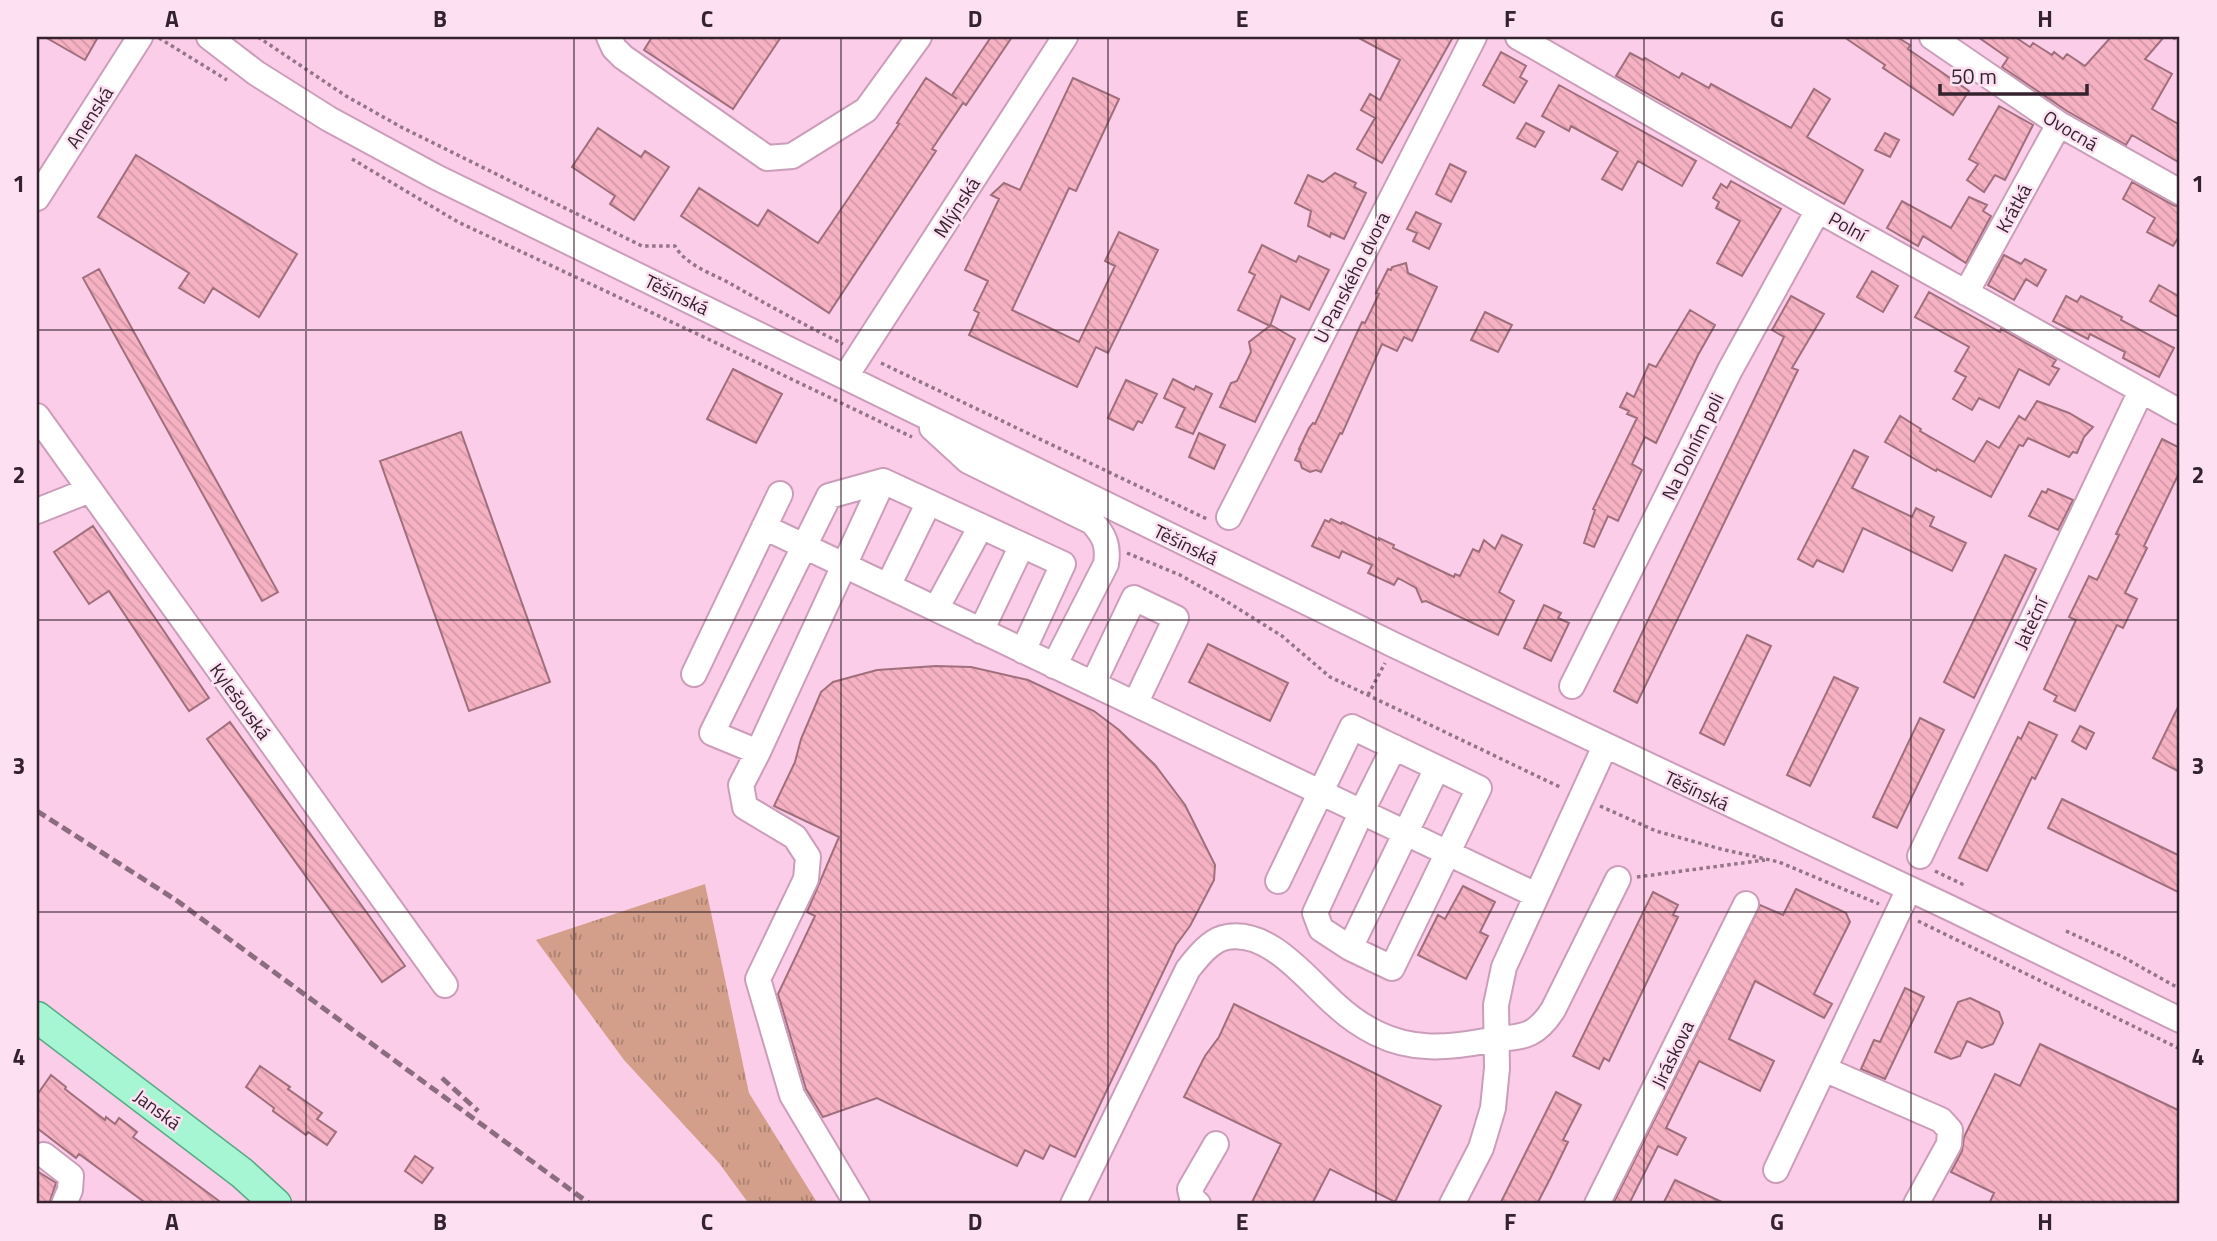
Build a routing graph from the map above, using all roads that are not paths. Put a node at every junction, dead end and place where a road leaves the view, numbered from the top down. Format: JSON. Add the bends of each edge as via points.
{"nodes":[{"id":1,"x":140,"y":37,"type":"edge"},
{"id":2,"x":209,"y":37,"type":"edge"},
{"id":3,"x":609,"y":37,"type":"edge"},
{"id":4,"x":919,"y":37,"type":"edge"},
{"id":5,"x":1065,"y":37,"type":"edge"},
{"id":6,"x":1474,"y":37,"type":"edge"},
{"id":7,"x":1518,"y":37,"type":"edge"},
{"id":8,"x":1932,"y":37,"type":"edge"},
{"id":9,"x":2059,"y":124,"type":"junction"},
{"id":10,"x":2180,"y":192,"type":"edge"},
{"id":11,"x":37,"y":198,"type":"edge"},
{"id":12,"x":1818,"y":210,"type":"junction"},
{"id":13,"x":1966,"y":292,"type":"junction"},
{"id":14,"x":846,"y":376,"type":"junction"},
{"id":15,"x":2141,"y":391,"type":"junction"},
{"id":16,"x":914,"y":411,"type":"junction"},
{"id":17,"x":2180,"y":412,"type":"edge"},
{"id":18,"x":37,"y":416,"type":"edge"},
{"id":19,"x":883,"y":481,"type":"junction"},
{"id":20,"x":90,"y":490,"type":"junction"},
{"id":21,"x":780,"y":494,"type":"dead end"},
{"id":22,"x":929,"y":502,"type":"junction"},
{"id":23,"x":37,"y":511,"type":"edge"},
{"id":24,"x":1221,"y":519,"type":"road end"},
{"id":25,"x":981,"y":526,"type":"junction"},
{"id":26,"x":764,"y":527,"type":"junction"},
{"id":27,"x":804,"y":545,"type":"junction"},
{"id":28,"x":1022,"y":545,"type":"junction"},
{"id":29,"x":845,"y":565,"type":"junction"},
{"id":30,"x":888,"y":586,"type":"junction"},
{"id":31,"x":936,"y":609,"type":"junction"},
{"id":32,"x":981,"y":631,"type":"junction"},
{"id":33,"x":1023,"y":651,"type":"junction"},
{"id":34,"x":1054,"y":666,"type":"junction"},
{"id":35,"x":694,"y":674,"type":"dead end"},
{"id":36,"x":1093,"y":684,"type":"junction"},
{"id":37,"x":1572,"y":686,"type":"dead end"},
{"id":38,"x":1135,"y":704,"type":"junction"},
{"id":39,"x":1605,"y":746,"type":"junction"},
{"id":40,"x":1394,"y":747,"type":"junction"},
{"id":41,"x":758,"y":752,"type":"junction"},
{"id":42,"x":1437,"y":768,"type":"junction"},
{"id":43,"x":1320,"y":793,"type":"junction"},
{"id":44,"x":1361,"y":813,"type":"junction"},
{"id":45,"x":1405,"y":833,"type":"junction"},
{"id":46,"x":1447,"y":854,"type":"junction"},
{"id":47,"x":1920,"y":856,"type":"dead end"},
{"id":48,"x":1618,"y":879,"type":"road end"},
{"id":49,"x":1278,"y":881,"type":"dead end"},
{"id":50,"x":1909,"y":890,"type":"junction"},
{"id":51,"x":1536,"y":895,"type":"junction"},
{"id":52,"x":1746,"y":904,"type":"dead end"},
{"id":53,"x":1350,"y":948,"type":"junction"},
{"id":54,"x":444,"y":985,"type":"dead end"},
{"id":55,"x":37,"y":1017,"type":"edge"},
{"id":56,"x":2180,"y":1020,"type":"edge"},
{"id":57,"x":1497,"y":1039,"type":"junction"},
{"id":58,"x":1824,"y":1069,"type":"junction"},
{"id":59,"x":1216,"y":1144,"type":"dead end"},
{"id":60,"x":44,"y":1155,"type":"dead end"},
{"id":61,"x":1776,"y":1170,"type":"dead end"},
{"id":62,"x":64,"y":1204,"type":"edge"},
{"id":63,"x":276,"y":1204,"type":"edge"},
{"id":64,"x":858,"y":1204,"type":"edge"},
{"id":65,"x":1073,"y":1204,"type":"edge"},
{"id":66,"x":1198,"y":1204,"type":"edge"},
{"id":67,"x":1452,"y":1204,"type":"edge"},
{"id":68,"x":1597,"y":1204,"type":"edge"},
{"id":69,"x":1916,"y":1204,"type":"edge"}],
"edges":[{"from":1,"to":11,"type":"street","name":"Anenská"},
{"from":2,"to":14,"type":"street","name":"Těšínská","via":[[256,74],[436,177]]},
{"from":3,"to":4,"type":"street","via":[[623,57],[767,158],[792,156],[866,110]]},
{"from":5,"to":14,"type":"street","name":"Mlýnská"},
{"from":6,"to":24,"type":"street","name":"U Panského dvora"},
{"from":7,"to":12,"type":"street","name":"Polní"},
{"from":8,"to":9,"type":"street","name":"Ovocná"},
{"from":9,"to":10,"type":"street","name":"Ovocná"},
{"from":9,"to":13,"type":"street","name":"Krátká"},
{"from":12,"to":13,"type":"street","name":"Polní"},
{"from":12,"to":37,"type":"street","name":"Na Dolním poli","via":[[1730,370]]},
{"from":13,"to":15,"type":"street","name":"Polní"},
{"from":14,"to":16,"type":"street","name":"Těšínská"},
{"from":15,"to":17,"type":"street","name":"Polní"},
{"from":15,"to":47,"type":"street","name":"Jateční"},
{"from":16,"to":34,"type":"street","via":[[968,461],[1092,522],[1105,540],[1106,564]]},
{"from":16,"to":39,"type":"street","name":"Těšínská"},
{"from":18,"to":20,"type":"street","name":"Kylešovská"},
{"from":19,"to":22,"type":"street"},
{"from":19,"to":27,"type":"street","via":[[829,496]]},
{"from":19,"to":29,"type":"street"},
{"from":20,"to":23,"type":"street"},
{"from":20,"to":54,"type":"street","name":"Kylešovská"},
{"from":21,"to":26,"type":"street"},
{"from":22,"to":25,"type":"street"},
{"from":22,"to":30,"type":"street"},
{"from":25,"to":28,"type":"street"},
{"from":25,"to":31,"type":"street"},
{"from":26,"to":27,"type":"street"},
{"from":26,"to":35,"type":"street"},
{"from":27,"to":29,"type":"street"},
{"from":27,"to":41,"type":"street","via":[[712,733]]},
{"from":28,"to":32,"type":"street"},
{"from":28,"to":33,"type":"street","via":[[1063,564]]},
{"from":29,"to":30,"type":"street"},
{"from":29,"to":41,"type":"street"},
{"from":30,"to":31,"type":"street"},
{"from":31,"to":32,"type":"street"},
{"from":32,"to":33,"type":"street"},
{"from":33,"to":34,"type":"street"},
{"from":34,"to":36,"type":"street"},
{"from":36,"to":38,"type":"street"},
{"from":36,"to":38,"type":"street","via":[[1134,598],[1176,618]]},
{"from":38,"to":43,"type":"street"},
{"from":39,"to":50,"type":"street","name":"Těšínská"},
{"from":39,"to":51,"type":"street"},
{"from":40,"to":42,"type":"street"},
{"from":40,"to":43,"type":"street","via":[[1352,727]]},
{"from":40,"to":44,"type":"street"},
{"from":41,"to":64,"type":"street","via":[[741,785],[746,807],[795,838],[808,857],[806,879],[758,979],[792,1096]]},
{"from":42,"to":45,"type":"street"},
{"from":42,"to":46,"type":"street","via":[[1479,788]]},
{"from":43,"to":44,"type":"street"},
{"from":43,"to":49,"type":"street"},
{"from":44,"to":45,"type":"street"},
{"from":44,"to":53,"type":"street","via":[[1315,913],[1321,929]]},
{"from":45,"to":46,"type":"street"},
{"from":45,"to":53,"type":"street"},
{"from":46,"to":51,"type":"street"},
{"from":46,"to":53,"type":"street","via":[[1392,968]]},
{"from":48,"to":57,"type":"street","via":[[1545,1022],[1518,1038]]},
{"from":50,"to":56,"type":"street","name":"Těšínská"},
{"from":50,"to":58,"type":"street"},
{"from":51,"to":57,"type":"street","via":[[1504,967],[1496,1005]]},
{"from":52,"to":68,"type":"street","name":"Jiráskova"},
{"from":55,"to":63,"type":"main road","name":"Janská"},
{"from":57,"to":65,"type":"street","via":[[1438,1048],[1398,1042],[1359,1024],[1267,944],[1245,936],[1222,938],[1188,969]]},
{"from":57,"to":67,"type":"street","via":[[1493,1108],[1481,1148]]},
{"from":58,"to":61,"type":"street"},
{"from":58,"to":69,"type":"street","via":[[1941,1120],[1950,1130],[1949,1144]]},
{"from":59,"to":66,"type":"street","via":[[1190,1189]]},
{"from":60,"to":62,"type":"street","via":[[71,1177]]}]}
